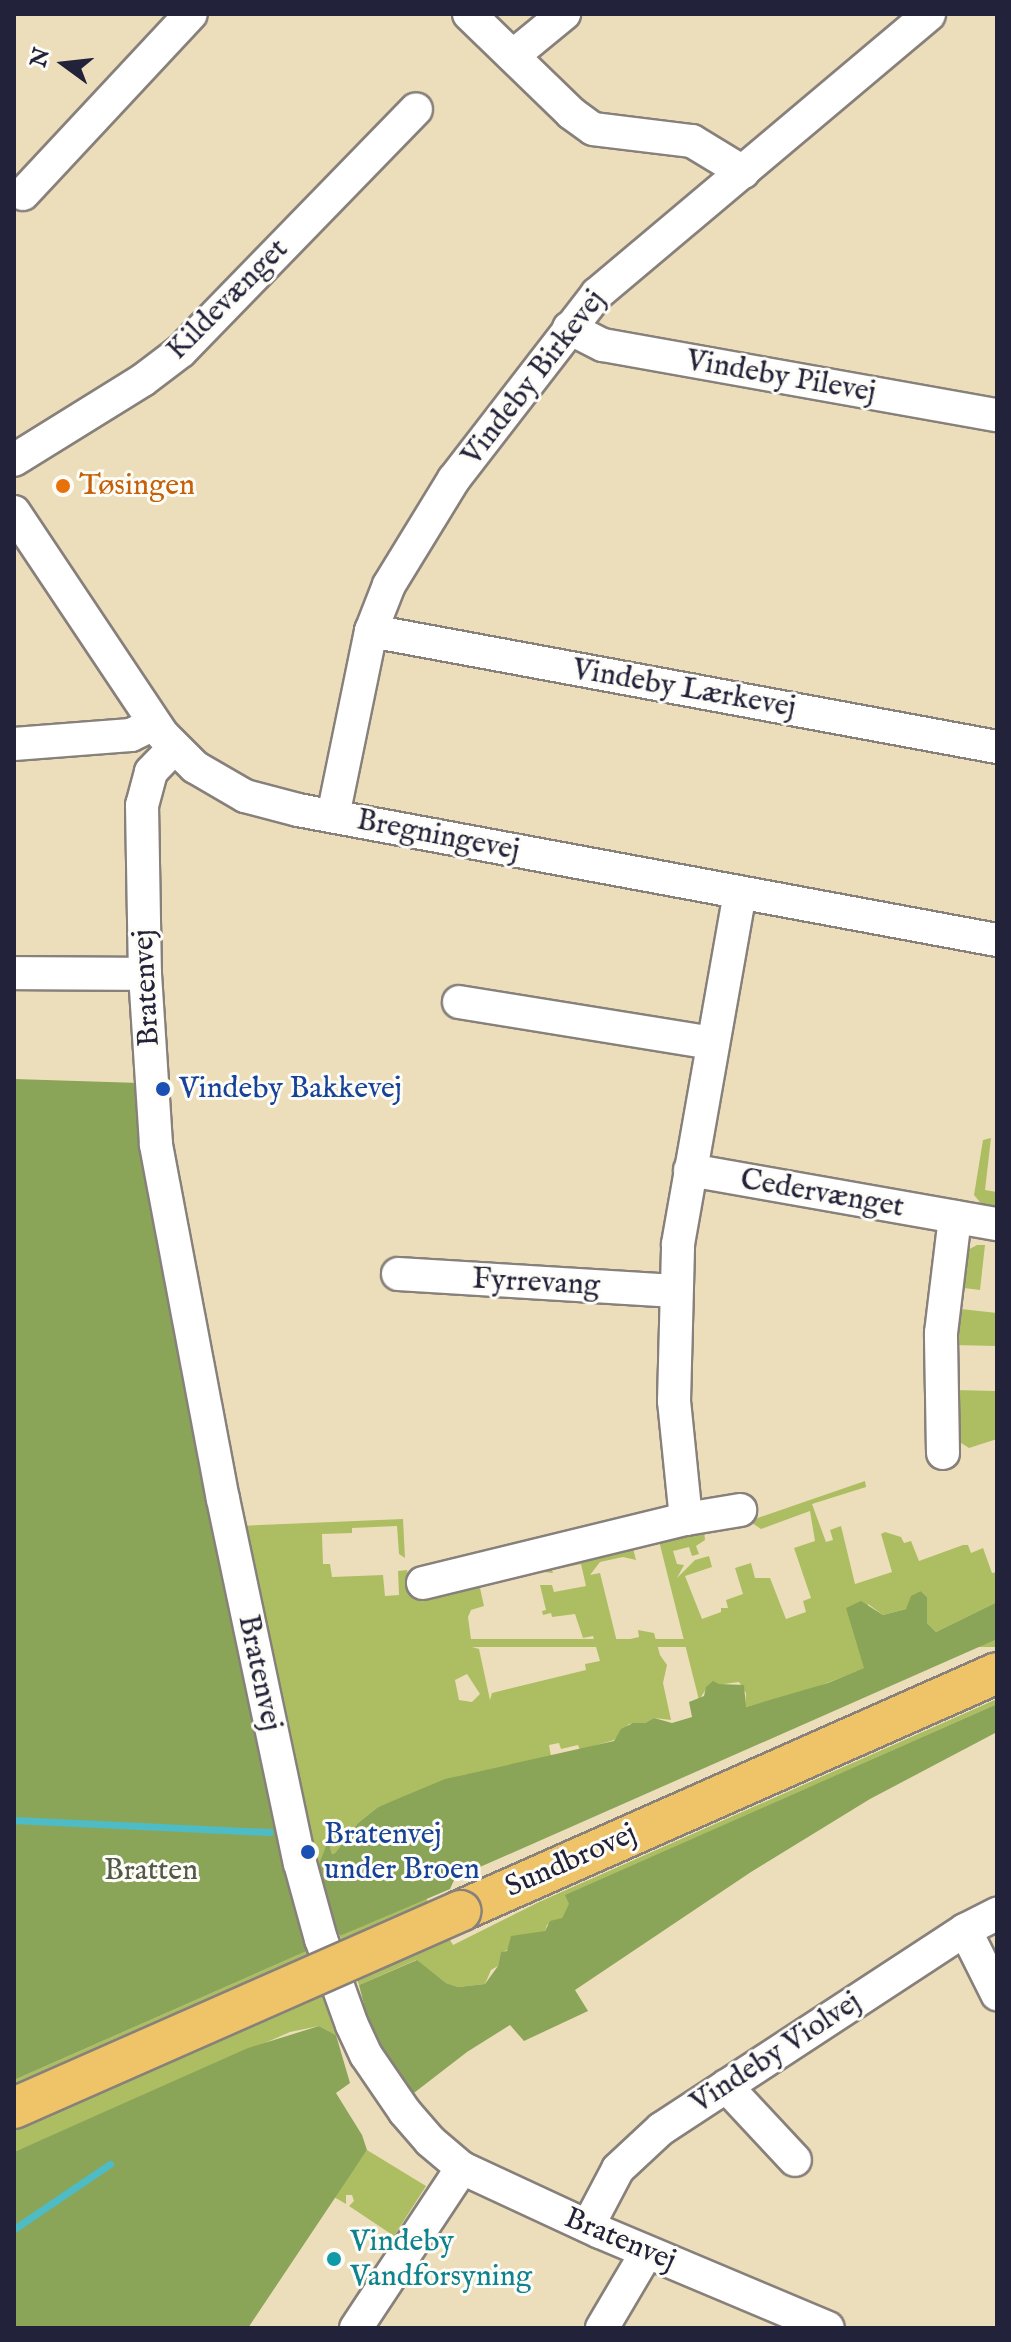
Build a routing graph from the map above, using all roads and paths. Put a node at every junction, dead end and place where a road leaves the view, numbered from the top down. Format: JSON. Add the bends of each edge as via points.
{"nodes":[{"id":1,"x":191,"y":14,"type":"edge"},
{"id":2,"x":469,"y":14,"type":"edge"},
{"id":3,"x":564,"y":14,"type":"edge"},
{"id":4,"x":929,"y":14,"type":"edge"},
{"id":5,"x":514,"y":55,"type":"junction"},
{"id":6,"x":416,"y":109,"type":"dead end"},
{"id":7,"x":743,"y":172,"type":"junction"},
{"id":8,"x":23,"y":194,"type":"dead end"},
{"id":9,"x":569,"y":328,"type":"junction"},
{"id":10,"x":997,"y":415,"type":"edge"},
{"id":11,"x":14,"y":460,"type":"edge"},
{"id":12,"x":14,"y":512,"type":"edge"},
{"id":13,"x":371,"y":631,"type":"junction"},
{"id":14,"x":154,"y":724,"type":"junction"},
{"id":15,"x":14,"y":744,"type":"edge"},
{"id":16,"x":997,"y":747,"type":"edge"},
{"id":17,"x":174,"y":748,"type":"junction"},
{"id":18,"x":333,"y":816,"type":"junction"},
{"id":19,"x":740,"y":892,"type":"junction"},
{"id":20,"x":997,"y":940,"type":"edge"},
{"id":21,"x":14,"y":973,"type":"edge"},
{"id":22,"x":145,"y":974,"type":"junction"},
{"id":23,"x":459,"y":1002,"type":"dead end"},
{"id":24,"x":713,"y":1043,"type":"junction"},
{"id":25,"x":690,"y":1170,"type":"junction"},
{"id":26,"x":955,"y":1217,"type":"junction"},
{"id":27,"x":997,"y":1224,"type":"edge"},
{"id":28,"x":398,"y":1274,"type":"dead end"},
{"id":29,"x":675,"y":1291,"type":"junction"},
{"id":30,"x":943,"y":1453,"type":"dead end"},
{"id":31,"x":740,"y":1510,"type":"dead end"},
{"id":32,"x":686,"y":1519,"type":"junction"},
{"id":33,"x":423,"y":1583,"type":"dead end"},
{"id":34,"x":997,"y":1673,"type":"edge"},
{"id":35,"x":997,"y":1914,"type":"edge"},
{"id":36,"x":965,"y":1930,"type":"junction"},
{"id":37,"x":997,"y":1994,"type":"edge"},
{"id":38,"x":726,"y":2086,"type":"junction"},
{"id":39,"x":14,"y":2108,"type":"edge"},
{"id":40,"x":795,"y":2160,"type":"dead end"},
{"id":41,"x":462,"y":2168,"type":"junction"},
{"id":42,"x":588,"y":2226,"type":"junction"},
{"id":43,"x":647,"y":2252,"type":"junction"},
{"id":44,"x":356,"y":2328,"type":"edge"},
{"id":45,"x":602,"y":2328,"type":"edge"},
{"id":46,"x":828,"y":2328,"type":"edge"}],
"edges":[{"from":1,"to":8,"type":"street"},
{"from":2,"to":5,"type":"street"},
{"from":3,"to":5,"type":"street"},
{"from":4,"to":7,"type":"street","name":"Vindeby Birkevej"},
{"from":5,"to":7,"type":"street","via":[[593,129],[692,141]]},
{"from":6,"to":11,"type":"street","name":"Kildevænget","via":[[181,351]]},
{"from":7,"to":9,"type":"street","name":"Vindeby Birkevej","via":[[605,286]]},
{"from":9,"to":10,"type":"street","name":"Vindeby Pilevej","via":[[603,345]]},
{"from":9,"to":13,"type":"street","name":"Vindeby Birkevej","via":[[454,479],[389,585]]},
{"from":12,"to":14,"type":"street","name":"Bregningevej"},
{"from":13,"to":16,"type":"street","name":"Vindeby Lærkevej"},
{"from":13,"to":18,"type":"street","name":"Vindeby Birkevej"},
{"from":14,"to":15,"type":"street","via":[[131,735]]},
{"from":14,"to":17,"type":"street","name":"Bregningevej"},
{"from":17,"to":18,"type":"street","name":"Bregningevej","via":[[245,796]]},
{"from":17,"to":22,"type":"street","name":"Bratenvej","via":[[151,772],[144,790]]},
{"from":18,"to":19,"type":"street","name":"Bregningevej"},
{"from":19,"to":20,"type":"street","name":"Bregningevej"},
{"from":19,"to":24,"type":"street"},
{"from":21,"to":22,"type":"street"},
{"from":22,"to":41,"type":"street","name":"Bratenvej","via":[[166,1211],[300,1863],[329,1964],[361,2045],[416,2126]]},
{"from":23,"to":24,"type":"street"},
{"from":24,"to":25,"type":"street"},
{"from":25,"to":26,"type":"street","name":"Cedervænget"},
{"from":25,"to":29,"type":"street"},
{"from":26,"to":27,"type":"street","name":"Cedervænget"},
{"from":26,"to":30,"type":"street","via":[[941,1333]]},
{"from":28,"to":29,"type":"street","name":"Fyrrevang"},
{"from":29,"to":32,"type":"street","via":[[674,1401]]},
{"from":31,"to":32,"type":"street"},
{"from":32,"to":33,"type":"street"},
{"from":34,"to":39,"type":"main road","name":"Sundbrovej","bridge":true},
{"from":35,"to":36,"type":"street","name":"Vindeby Violvej"},
{"from":36,"to":37,"type":"street"},
{"from":36,"to":38,"type":"street","name":"Vindeby Violvej"},
{"from":38,"to":40,"type":"street"},
{"from":38,"to":42,"type":"street","name":"Vindeby Violvej","via":[[661,2129],[618,2169]]},
{"from":41,"to":42,"type":"street","name":"Bratenvej"},
{"from":41,"to":44,"type":"street"},
{"from":42,"to":43,"type":"street","name":"Bratenvej"},
{"from":43,"to":45,"type":"street"},
{"from":43,"to":46,"type":"street","name":"Bratenvej"}]}
